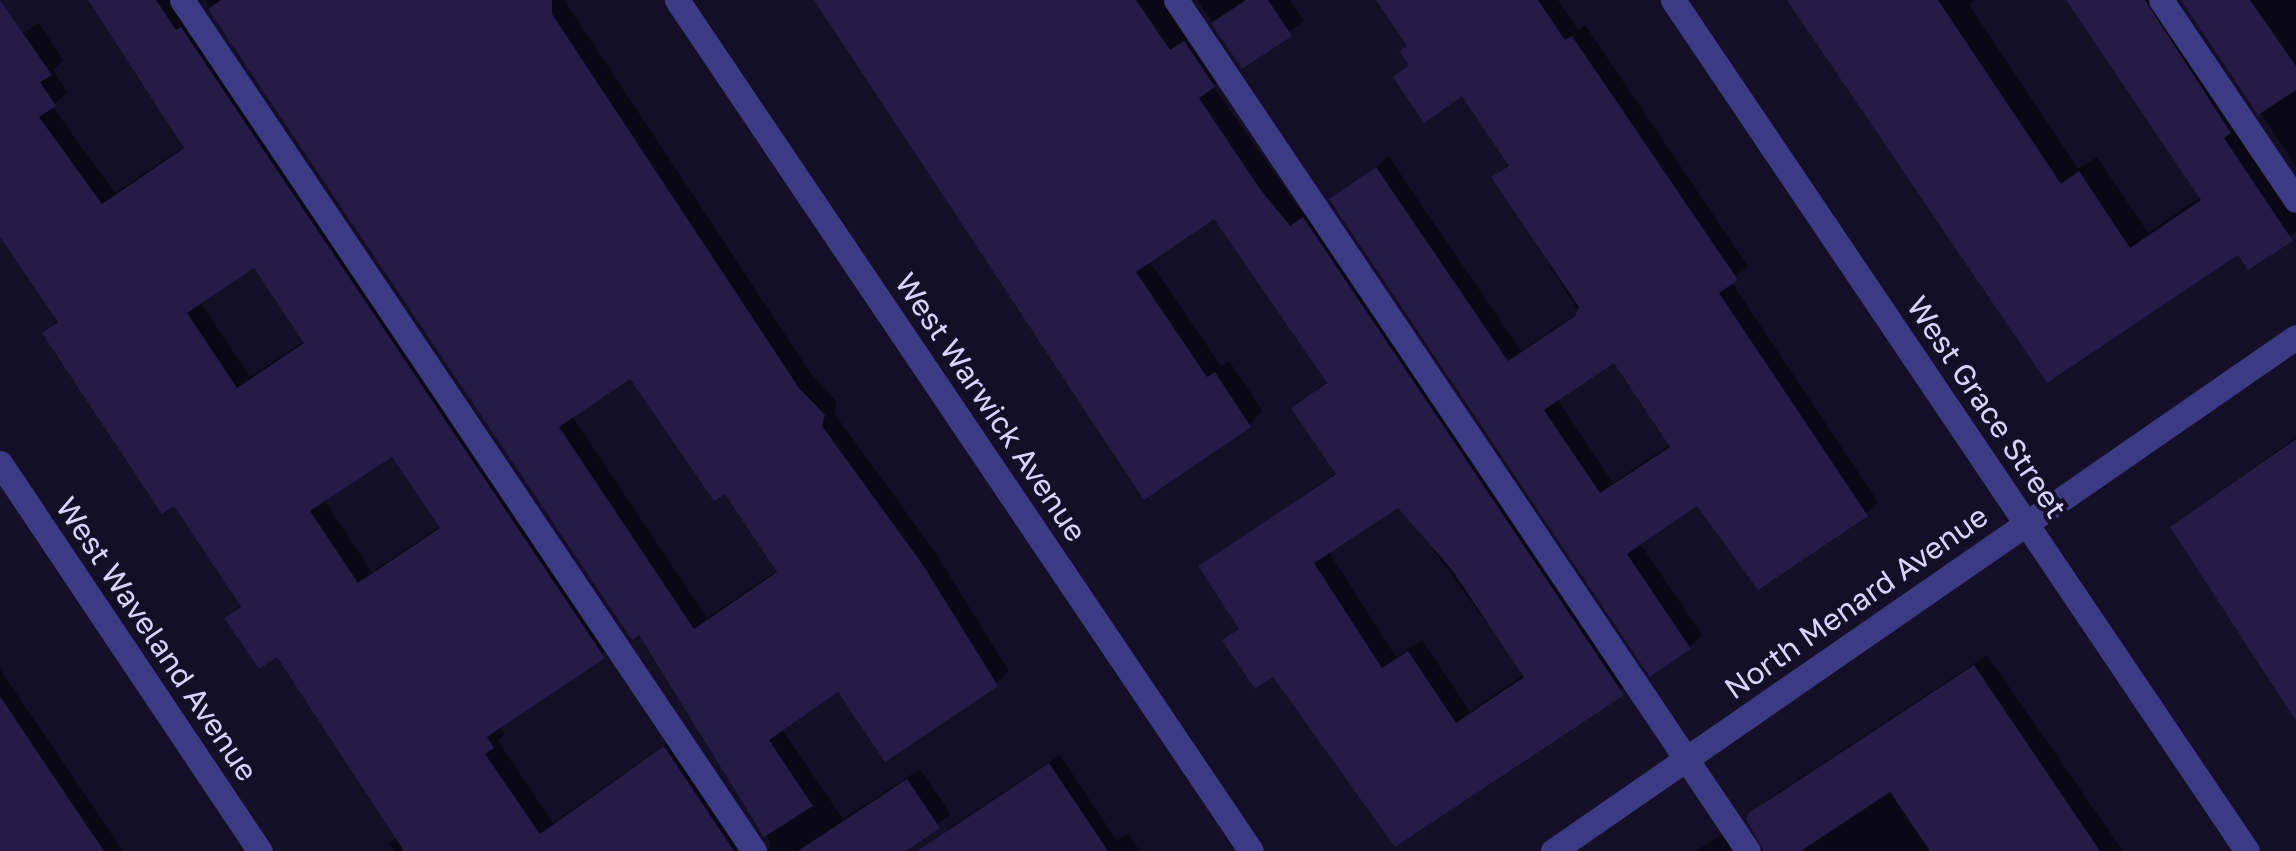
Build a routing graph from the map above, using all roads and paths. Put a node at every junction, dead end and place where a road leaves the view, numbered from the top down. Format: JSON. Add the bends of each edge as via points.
{"nodes":[{"id":1,"x":182,"y":0,"type":"edge"},
{"id":2,"x":678,"y":0,"type":"edge"},
{"id":3,"x":1176,"y":0,"type":"edge"},
{"id":4,"x":1673,"y":0,"type":"edge"},
{"id":5,"x":2161,"y":0,"type":"edge"},
{"id":6,"x":2296,"y":200,"type":"edge"},
{"id":7,"x":2296,"y":337,"type":"edge"},
{"id":8,"x":0,"y":464,"type":"edge"},
{"id":9,"x":2027,"y":523,"type":"junction"},
{"id":10,"x":1686,"y":759,"type":"junction"},
{"id":11,"x":260,"y":851,"type":"edge"},
{"id":12,"x":754,"y":851,"type":"edge"},
{"id":13,"x":1252,"y":851,"type":"edge"},
{"id":14,"x":1552,"y":851,"type":"edge"},
{"id":15,"x":1748,"y":851,"type":"edge"},
{"id":16,"x":2247,"y":851,"type":"edge"}],
"edges":[{"from":1,"to":12,"type":"street"},
{"from":2,"to":13,"type":"street","name":"West Warwick Avenue"},
{"from":3,"to":10,"type":"street"},
{"from":4,"to":9,"type":"street","name":"West Grace Street"},
{"from":5,"to":6,"type":"street"},
{"from":7,"to":9,"type":"street","name":"North Menard Avenue"},
{"from":8,"to":11,"type":"street","name":"West Waveland Avenue"},
{"from":9,"to":10,"type":"street","name":"North Menard Avenue"},
{"from":9,"to":16,"type":"street","name":"West Grace Street"},
{"from":10,"to":14,"type":"street","name":"North Menard Avenue"},
{"from":10,"to":15,"type":"street"}]}
